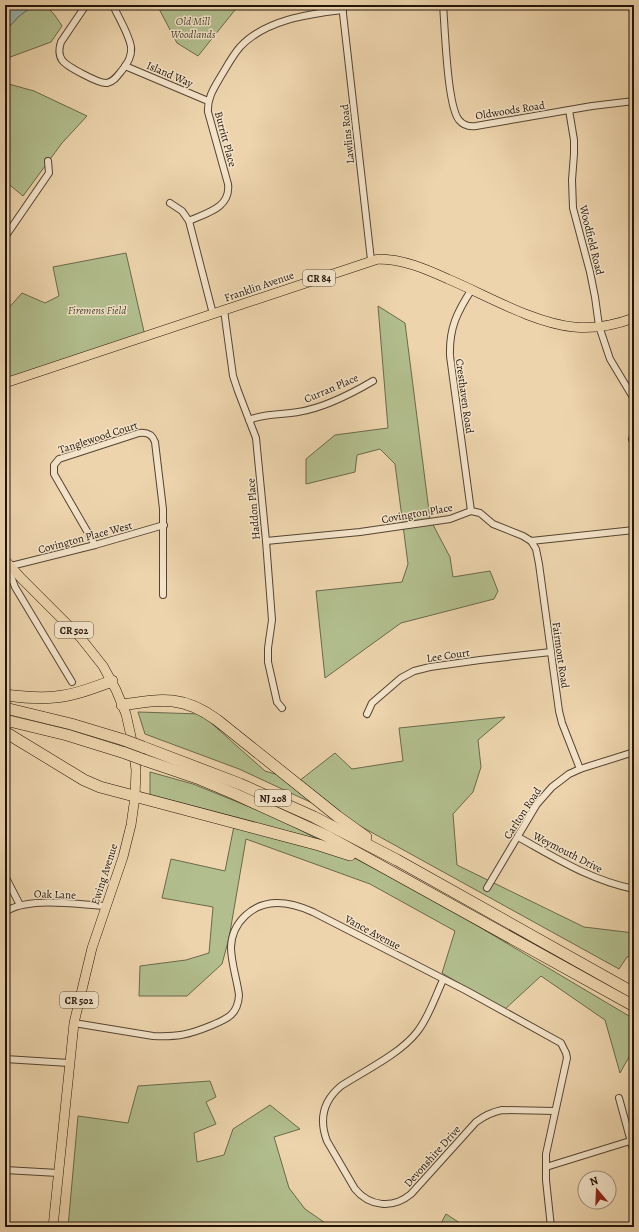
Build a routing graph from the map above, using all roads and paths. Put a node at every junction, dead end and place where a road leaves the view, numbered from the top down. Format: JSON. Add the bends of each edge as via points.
{"nodes":[{"id":1,"x":86,"y":5,"type":"edge"},
{"id":2,"x":113,"y":5,"type":"edge"},
{"id":3,"x":444,"y":5,"type":"edge"},
{"id":4,"x":343,"y":8,"type":"edge"},
{"id":5,"x":125,"y":66,"type":"junction"},
{"id":6,"x":208,"y":101,"type":"junction"},
{"id":7,"x":634,"y":101,"type":"edge"},
{"id":8,"x":569,"y":110,"type":"junction"},
{"id":9,"x":48,"y":161,"type":"dead end"},
{"id":10,"x":170,"y":203,"type":"dead end"},
{"id":11,"x":189,"y":221,"type":"junction"},
{"id":12,"x":5,"y":237,"type":"edge"},
{"id":13,"x":371,"y":260,"type":"junction"},
{"id":14,"x":472,"y":289,"type":"junction"},
{"id":15,"x":224,"y":310,"type":"junction"},
{"id":16,"x":213,"y":314,"type":"junction"},
{"id":17,"x":634,"y":318,"type":"edge"},
{"id":18,"x":599,"y":326,"type":"junction"},
{"id":19,"x":373,"y":380,"type":"dead end"},
{"id":20,"x":5,"y":383,"type":"edge"},
{"id":21,"x":634,"y":399,"type":"edge"},
{"id":22,"x":249,"y":420,"type":"junction"},
{"id":23,"x":471,"y":511,"type":"junction"},
{"id":24,"x":164,"y":525,"type":"junction"},
{"id":25,"x":634,"y":530,"type":"edge"},
{"id":26,"x":531,"y":541,"type":"junction"},
{"id":27,"x":266,"y":542,"type":"junction"},
{"id":28,"x":95,"y":545,"type":"junction"},
{"id":29,"x":8,"y":563,"type":"edge"},
{"id":30,"x":163,"y":595,"type":"dead end"},
{"id":31,"x":551,"y":652,"type":"junction"},
{"id":32,"x":112,"y":681,"type":"junction"},
{"id":33,"x":72,"y":682,"type":"dead end"},
{"id":34,"x":5,"y":695,"type":"edge"},
{"id":35,"x":122,"y":705,"type":"junction"},
{"id":36,"x":5,"y":708,"type":"edge"},
{"id":37,"x":282,"y":708,"type":"dead end"},
{"id":38,"x":367,"y":714,"type":"dead end"},
{"id":39,"x":5,"y":720,"type":"edge"},
{"id":40,"x":5,"y":732,"type":"edge"},
{"id":41,"x":634,"y":752,"type":"edge"},
{"id":42,"x":580,"y":769,"type":"junction"},
{"id":43,"x":135,"y":797,"type":"junction"},
{"id":44,"x":518,"y":837,"type":"junction"},
{"id":45,"x":396,"y":860,"type":"junction"},
{"id":46,"x":397,"y":874,"type":"junction"},
{"id":47,"x":5,"y":876,"type":"edge"},
{"id":48,"x":487,"y":888,"type":"dead end"},
{"id":49,"x":634,"y":889,"type":"edge"},
{"id":50,"x":20,"y":905,"type":"junction"},
{"id":51,"x":106,"y":906,"type":"junction"},
{"id":52,"x":5,"y":912,"type":"edge"},
{"id":53,"x":443,"y":980,"type":"junction"},
{"id":54,"x":634,"y":992,"type":"edge"},
{"id":55,"x":634,"y":1006,"type":"edge"},
{"id":56,"x":74,"y":1023,"type":"junction"},
{"id":57,"x":5,"y":1059,"type":"edge"},
{"id":58,"x":69,"y":1063,"type":"junction"},
{"id":59,"x":619,"y":1098,"type":"dead end"},
{"id":60,"x":554,"y":1111,"type":"junction"},
{"id":61,"x":630,"y":1141,"type":"junction"},
{"id":62,"x":634,"y":1153,"type":"edge"},
{"id":63,"x":546,"y":1167,"type":"junction"},
{"id":64,"x":5,"y":1170,"type":"edge"},
{"id":65,"x":58,"y":1173,"type":"junction"},
{"id":66,"x":53,"y":1227,"type":"edge"},
{"id":67,"x":551,"y":1227,"type":"edge"}],
"edges":[{"from":1,"to":5,"type":"street","via":[[59,46],[62,60],[102,83],[112,81]]},
{"from":2,"to":5,"type":"street","via":[[130,42],[129,60]]},
{"from":3,"to":8,"type":"street","name":"Oldwoods Road","via":[[451,99],[456,116],[463,124],[476,126]]},
{"from":4,"to":6,"type":"street","name":"Burritt Place","via":[[281,22],[257,34],[241,46],[232,57]]},
{"from":4,"to":13,"type":"street","name":"Lawlins Road"},
{"from":5,"to":6,"type":"street","name":"Island Way"},
{"from":6,"to":11,"type":"street","name":"Burritt Place","via":[[208,112],[229,190],[223,204]]},
{"from":7,"to":8,"type":"street","name":"Oldwoods Road"},
{"from":8,"to":18,"type":"street","name":"Woodfield Road","via":[[574,140],[573,208],[590,272]]},
{"from":9,"to":12,"type":"street","via":[[49,173]]},
{"from":10,"to":11,"type":"street","via":[[182,211]]},
{"from":11,"to":16,"type":"street"},
{"from":13,"to":14,"type":"main road","name":"Franklin Avenue","number":"CR 84","via":[[388,259],[415,265]]},
{"from":13,"to":15,"type":"main road","name":"Franklin Avenue","number":"CR 84"},
{"from":14,"to":18,"type":"main road","name":"Franklin Avenue","number":"CR 84","via":[[548,321],[573,327]]},
{"from":14,"to":23,"type":"street","name":"Cresthaven Road","via":[[456,314],[449,342]]},
{"from":15,"to":16,"type":"main road","name":"Franklin Avenue","number":"CR 84"},
{"from":15,"to":22,"type":"street","name":"Haddon Place","via":[[233,376]]},
{"from":16,"to":20,"type":"main road","name":"Franklin Avenue","number":"CR 84"},
{"from":17,"to":18,"type":"main road","name":"Franklin Avenue","number":"CR 84"},
{"from":18,"to":21,"type":"street","name":"Woodfield Road","via":[[610,359]]},
{"from":19,"to":22,"type":"street","name":"Curran Place","via":[[312,409],[268,414]]},
{"from":22,"to":27,"type":"street","name":"Haddon Place","via":[[256,438]]},
{"from":23,"to":26,"type":"street","via":[[480,513],[493,524]]},
{"from":23,"to":27,"type":"street","name":"Covington Place","via":[[450,519]]},
{"from":24,"to":28,"type":"street","name":"Covington Place West"},
{"from":24,"to":28,"type":"street","name":"Tanglewood Court","via":[[155,442],[147,433],[139,433],[59,459],[54,465],[54,474]]},
{"from":24,"to":30,"type":"street","name":"Tanglewood Court"},
{"from":25,"to":26,"type":"street"},
{"from":26,"to":31,"type":"street","name":"Fairmont Road","via":[[538,556]]},
{"from":27,"to":37,"type":"street","name":"Haddon Place","via":[[272,620],[268,662],[277,702]]},
{"from":28,"to":29,"type":"street","name":"Covington Place West"},
{"from":29,"to":32,"type":"main road","name":"Ewing Avenue","number":"CR 502","via":[[80,636]]},
{"from":29,"to":33,"type":"street","via":[[15,587]]},
{"from":31,"to":38,"type":"street","name":"Lee Court","via":[[414,671],[401,678],[372,703]]},
{"from":31,"to":42,"type":"street","name":"Fairmont Road","via":[[562,724]]},
{"from":32,"to":34,"type":"highway","via":[[55,697]]},
{"from":32,"to":35,"type":"main road","name":"Ewing Avenue","number":"CR 502"},
{"from":35,"to":43,"type":"main road","name":"Ewing Avenue","number":"CR 502","via":[[134,751]]},
{"from":35,"to":45,"type":"highway","via":[[169,700],[186,703],[202,710]]},
{"from":36,"to":45,"type":"highway","number":"NJ 208","bridge":true,"via":[[124,740],[208,771],[314,817]]},
{"from":39,"to":46,"type":"highway","number":"NJ 208","bridge":true,"via":[[125,753],[197,778],[327,836]]},
{"from":40,"to":43,"type":"highway","via":[[84,780]]},
{"from":41,"to":42,"type":"street","name":"Carlton Road"},
{"from":42,"to":44,"type":"street","name":"Carlton Road","via":[[561,779],[544,795]]},
{"from":43,"to":46,"type":"highway","via":[[319,845]]},
{"from":43,"to":51,"type":"main road","name":"Ewing Avenue","number":"CR 502","via":[[129,835]]},
{"from":44,"to":48,"type":"street","name":"Carlton Road"},
{"from":44,"to":49,"type":"street","name":"Weymouth Drive","via":[[585,874]]},
{"from":45,"to":54,"type":"highway","number":"NJ 208"},
{"from":46,"to":55,"type":"highway","number":"NJ 208"},
{"from":47,"to":50,"type":"street"},
{"from":50,"to":51,"type":"street","name":"Oak Lane","via":[[36,902]]},
{"from":50,"to":52,"type":"street","name":"Oak Lane"},
{"from":51,"to":56,"type":"main road","name":"Ewing Avenue","number":"CR 502","via":[[92,948]]},
{"from":53,"to":56,"type":"street","name":"Vance Avenue","via":[[313,912],[289,904],[271,903],[249,912],[235,930],[232,954],[239,1002],[234,1012],[225,1020],[191,1034],[165,1037]]},
{"from":53,"to":60,"type":"street","name":"Vance Avenue","via":[[561,1043],[567,1058]]},
{"from":53,"to":60,"type":"street","name":"Devonshire Drive","via":[[424,1022],[412,1038],[396,1052],[341,1086],[327,1103],[323,1117],[324,1133],[354,1189],[373,1203],[387,1205],[400,1201],[411,1194],[483,1117],[502,1110]]},
{"from":56,"to":58,"type":"main road","name":"Ewing Avenue","number":"CR 502"},
{"from":57,"to":58,"type":"street"},
{"from":58,"to":65,"type":"main road","name":"Ewing Avenue","number":"CR 502"},
{"from":59,"to":61,"type":"street"},
{"from":60,"to":63,"type":"street","name":"Vance Avenue"},
{"from":61,"to":62,"type":"street"},
{"from":61,"to":63,"type":"street"},
{"from":63,"to":67,"type":"street","name":"Vance Avenue"},
{"from":64,"to":65,"type":"street"},
{"from":65,"to":66,"type":"main road","name":"Ewing Avenue","number":"CR 502"}]}
